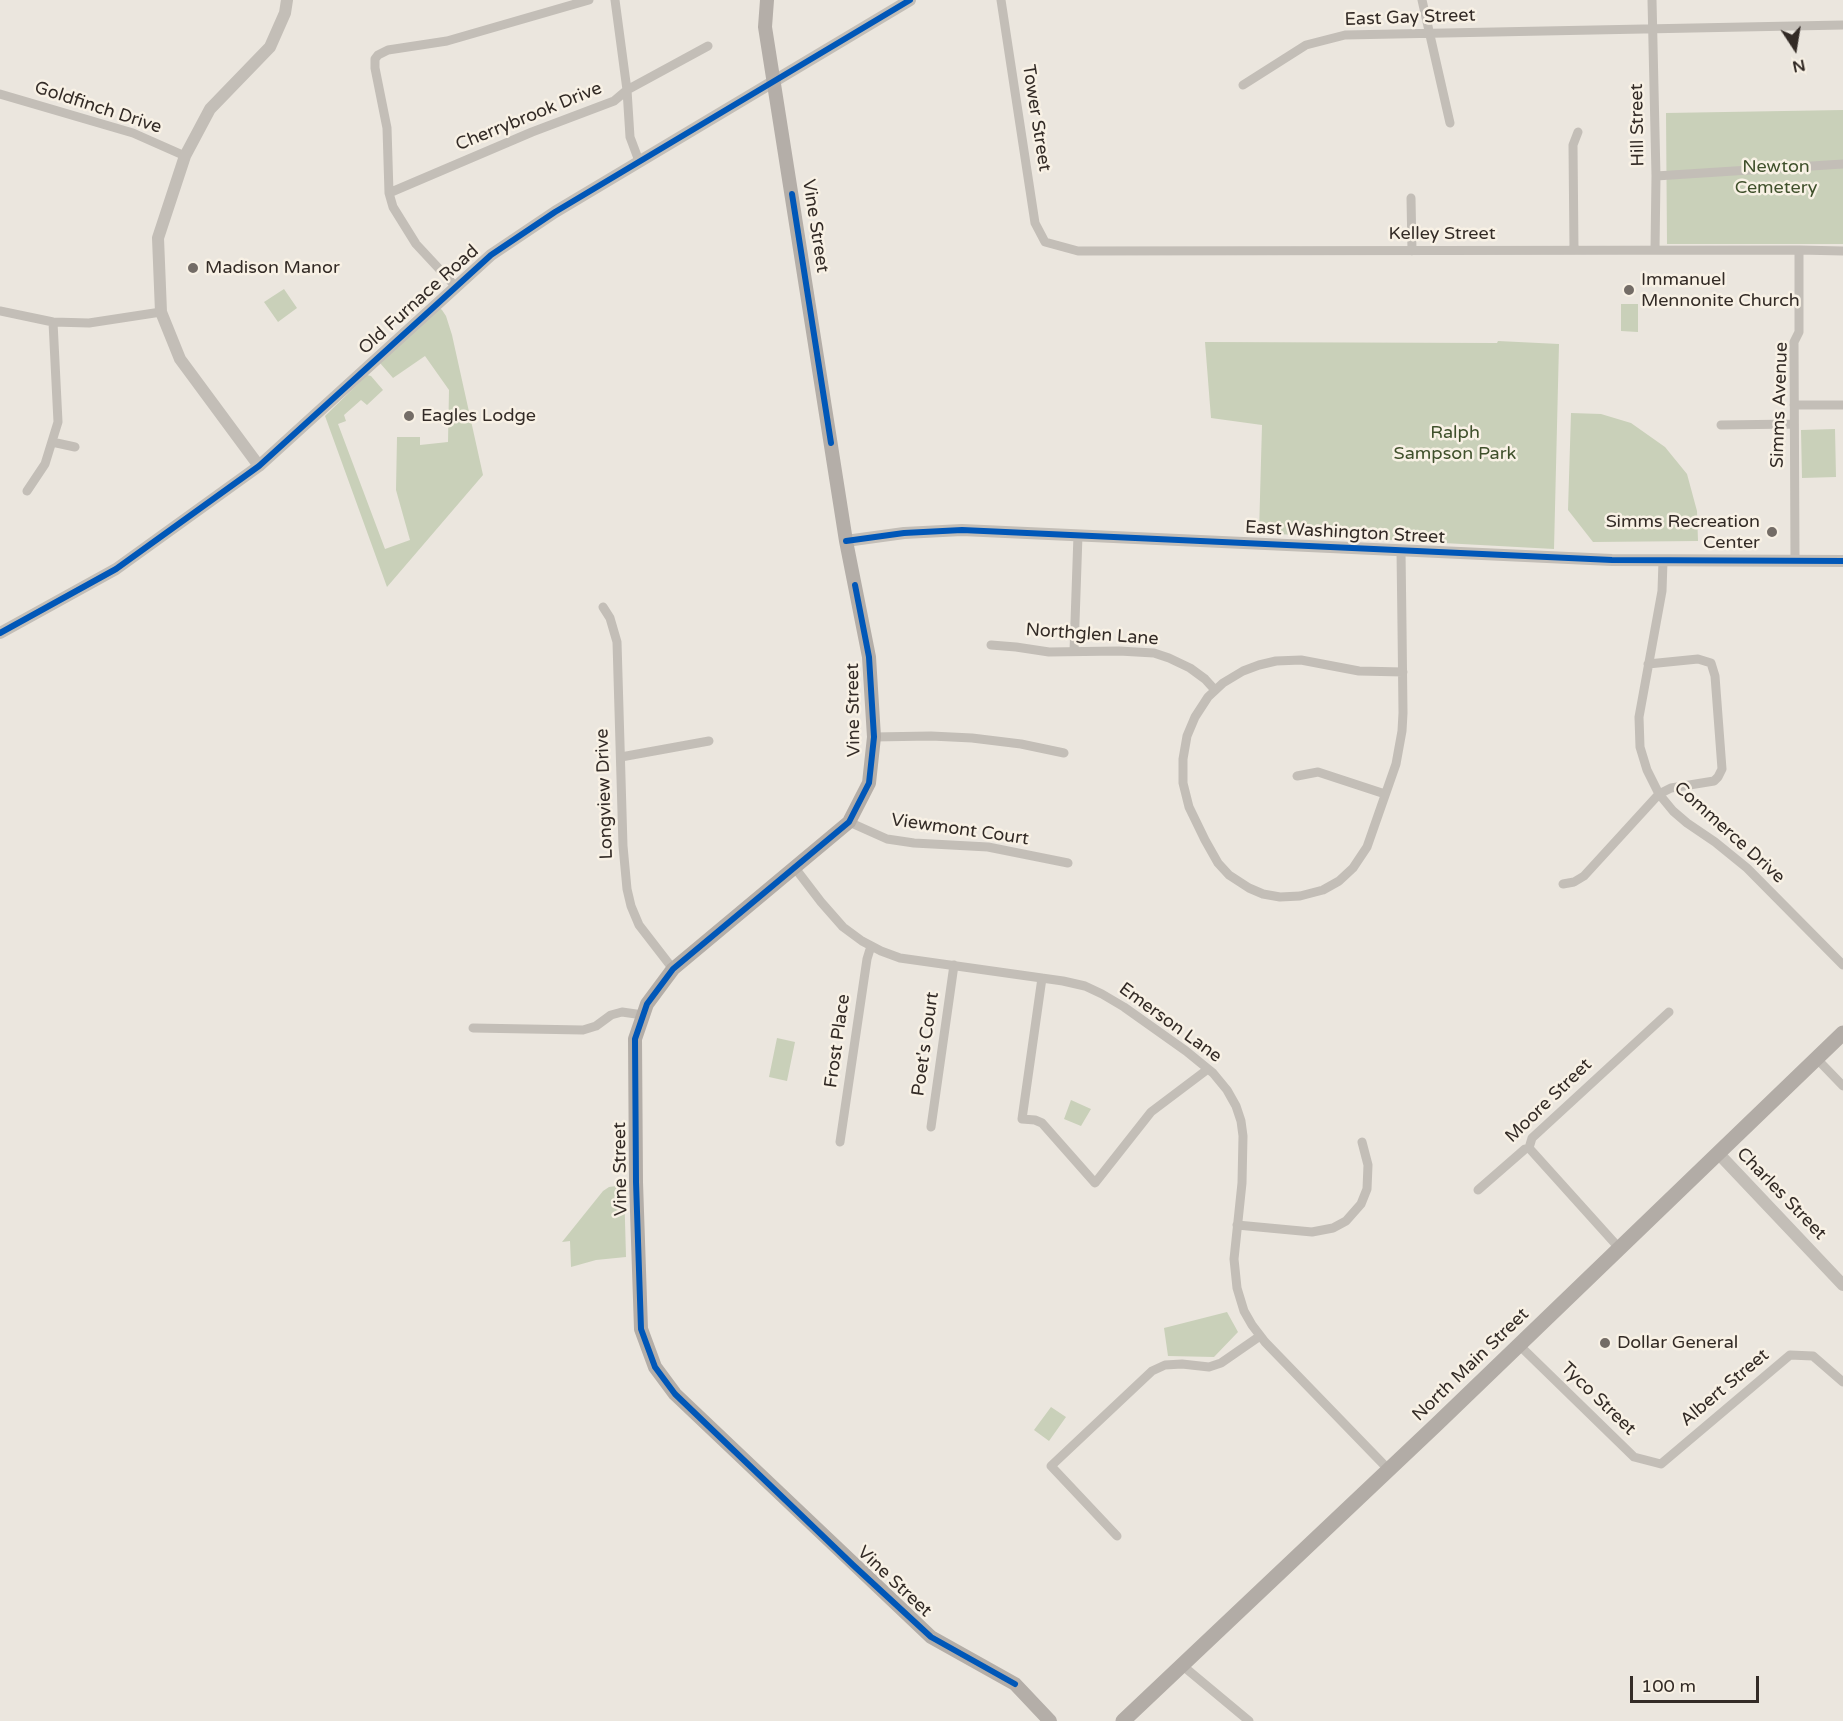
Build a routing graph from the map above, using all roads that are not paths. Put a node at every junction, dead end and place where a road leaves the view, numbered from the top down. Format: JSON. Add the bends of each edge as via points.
{"nodes":[{"id":1,"x":287,"y":0,"type":"edge"},
{"id":2,"x":589,"y":0,"type":"edge"},
{"id":3,"x":615,"y":0,"type":"edge"},
{"id":4,"x":767,"y":0,"type":"edge"},
{"id":5,"x":910,"y":0,"type":"edge"},
{"id":6,"x":1001,"y":0,"type":"edge"},
{"id":7,"x":1422,"y":0,"type":"edge"},
{"id":8,"x":1652,"y":0,"type":"edge"},
{"id":9,"x":1843,"y":25,"type":"edge"},
{"id":10,"x":1652,"y":29,"type":"junction"},
{"id":11,"x":1429,"y":33,"type":"junction"},
{"id":12,"x":708,"y":46,"type":"dead end"},
{"id":13,"x":774,"y":81,"type":"junction"},
{"id":14,"x":1243,"y":85,"type":"dead end"},
{"id":15,"x":627,"y":90,"type":"junction"},
{"id":16,"x":0,"y":93,"type":"edge"},
{"id":17,"x":1450,"y":123,"type":"dead end"},
{"id":18,"x":1578,"y":132,"type":"dead end"},
{"id":19,"x":185,"y":156,"type":"junction"},
{"id":20,"x":639,"y":160,"type":"junction"},
{"id":21,"x":1843,"y":164,"type":"edge"},
{"id":22,"x":1656,"y":176,"type":"junction"},
{"id":23,"x":389,"y":193,"type":"junction"},
{"id":24,"x":1411,"y":198,"type":"dead end"},
{"id":25,"x":1043,"y":240,"type":"joint"},
{"id":26,"x":1574,"y":250,"type":"junction"},
{"id":27,"x":1655,"y":250,"type":"junction"},
{"id":28,"x":1799,"y":250,"type":"junction"},
{"id":29,"x":1412,"y":251,"type":"junction"},
{"id":30,"x":1843,"y":251,"type":"edge"},
{"id":31,"x":456,"y":287,"type":"junction"},
{"id":32,"x":0,"y":311,"type":"edge"},
{"id":33,"x":160,"y":312,"type":"junction"},
{"id":34,"x":53,"y":322,"type":"junction"},
{"id":35,"x":1794,"y":405,"type":"junction"},
{"id":36,"x":1843,"y":405,"type":"edge"},
{"id":37,"x":1794,"y":424,"type":"junction"},
{"id":38,"x":1721,"y":425,"type":"dead end"},
{"id":39,"x":52,"y":442,"type":"junction"},
{"id":40,"x":75,"y":447,"type":"dead end"},
{"id":41,"x":259,"y":466,"type":"junction"},
{"id":42,"x":27,"y":491,"type":"dead end"},
{"id":43,"x":1078,"y":535,"type":"junction"},
{"id":44,"x":846,"y":541,"type":"junction"},
{"id":45,"x":1401,"y":550,"type":"junction"},
{"id":46,"x":1663,"y":561,"type":"junction"},
{"id":47,"x":1795,"y":561,"type":"junction"},
{"id":48,"x":1843,"y":561,"type":"edge"},
{"id":49,"x":603,"y":607,"type":"dead end"},
{"id":50,"x":0,"y":633,"type":"edge"},
{"id":51,"x":991,"y":645,"type":"dead end"},
{"id":52,"x":1074,"y":651,"type":"junction"},
{"id":53,"x":1648,"y":664,"type":"junction"},
{"id":54,"x":1403,"y":672,"type":"junction"},
{"id":55,"x":1215,"y":690,"type":"junction"},
{"id":56,"x":874,"y":736,"type":"junction"},
{"id":57,"x":709,"y":741,"type":"dead end"},
{"id":58,"x":1064,"y":753,"type":"dead end"},
{"id":59,"x":621,"y":758,"type":"junction"},
{"id":60,"x":1297,"y":776,"type":"dead end"},
{"id":61,"x":1385,"y":794,"type":"junction"},
{"id":62,"x":1659,"y":794,"type":"junction"},
{"id":63,"x":849,"y":822,"type":"junction"},
{"id":64,"x":1068,"y":863,"type":"dead end"},
{"id":65,"x":795,"y":868,"type":"junction"},
{"id":66,"x":1563,"y":884,"type":"dead end"},
{"id":67,"x":871,"y":945,"type":"junction"},
{"id":68,"x":954,"y":965,"type":"junction"},
{"id":69,"x":1843,"y":965,"type":"edge"},
{"id":70,"x":673,"y":969,"type":"junction"},
{"id":71,"x":1042,"y":978,"type":"junction"},
{"id":72,"x":1669,"y":1012,"type":"dead end"},
{"id":73,"x":644,"y":1015,"type":"junction"},
{"id":74,"x":473,"y":1028,"type":"dead end"},
{"id":75,"x":1843,"y":1033,"type":"edge"},
{"id":76,"x":1817,"y":1059,"type":"junction"},
{"id":77,"x":1208,"y":1069,"type":"junction"},
{"id":78,"x":1843,"y":1086,"type":"edge"},
{"id":79,"x":931,"y":1126,"type":"dead end"},
{"id":80,"x":840,"y":1142,"type":"dead end"},
{"id":81,"x":1362,"y":1142,"type":"dead end"},
{"id":82,"x":1529,"y":1148,"type":"junction"},
{"id":83,"x":1718,"y":1154,"type":"junction"},
{"id":84,"x":1478,"y":1190,"type":"dead end"},
{"id":85,"x":1237,"y":1225,"type":"junction"},
{"id":86,"x":1620,"y":1249,"type":"junction"},
{"id":87,"x":1843,"y":1285,"type":"edge"},
{"id":88,"x":1260,"y":1336,"type":"junction"},
{"id":89,"x":1519,"y":1345,"type":"junction"},
{"id":90,"x":1843,"y":1382,"type":"edge"},
{"id":91,"x":1661,"y":1464,"type":"joint"},
{"id":92,"x":1389,"y":1470,"type":"junction"},
{"id":93,"x":1117,"y":1536,"type":"dead end"},
{"id":94,"x":1183,"y":1666,"type":"junction"},
{"id":95,"x":1050,"y":1721,"type":"edge"},
{"id":96,"x":1123,"y":1721,"type":"edge"},
{"id":97,"x":1249,"y":1721,"type":"edge"}],
"edges":[{"from":1,"to":19,"type":"street","via":[[270,47],[210,109]]},
{"from":2,"to":23,"type":"street","via":[[447,41],[378,55],[375,68],[387,128]]},
{"from":3,"to":15,"type":"street"},
{"from":4,"to":13,"type":"main road","name":"Vine Street","via":[[765,27]]},
{"from":5,"to":13,"type":"street","name":"Old Furnace Road"},
{"from":6,"to":25,"type":"street","name":"Tower Street","via":[[1035,223]]},
{"from":7,"to":11,"type":"street"},
{"from":8,"to":10,"type":"street","name":"Hill Street"},
{"from":9,"to":10,"type":"street","name":"East Gay Street"},
{"from":10,"to":11,"type":"street","name":"East Gay Street"},
{"from":10,"to":22,"type":"street","name":"Hill Street"},
{"from":11,"to":14,"type":"street","name":"East Gay Street","via":[[1345,35],[1306,45]]},
{"from":11,"to":17,"type":"street"},
{"from":12,"to":15,"type":"street","name":"Cherrybrook Drive"},
{"from":13,"to":20,"type":"street","name":"Old Furnace Road"},
{"from":13,"to":44,"type":"main road","name":"Vine Street"},
{"from":15,"to":20,"type":"street","via":[[630,137]]},
{"from":15,"to":23,"type":"street","name":"Cherrybrook Drive","via":[[614,101]]},
{"from":16,"to":19,"type":"street","name":"Goldfinch Drive","via":[[133,133]]},
{"from":18,"to":26,"type":"street","via":[[1573,145]]},
{"from":19,"to":33,"type":"street","via":[[158,238]]},
{"from":20,"to":31,"type":"street","name":"Old Furnace Road","via":[[491,255]]},
{"from":21,"to":22,"type":"street"},
{"from":22,"to":27,"type":"street","name":"Hill Street"},
{"from":23,"to":31,"type":"street","via":[[393,207],[416,244]]},
{"from":24,"to":29,"type":"street"},
{"from":25,"to":29,"type":"street","name":"Kelley Street","via":[[1078,251]]},
{"from":26,"to":27,"type":"street","name":"Kelley Street"},
{"from":26,"to":29,"type":"street","name":"Kelley Street"},
{"from":27,"to":28,"type":"street","name":"Kelley Street"},
{"from":28,"to":30,"type":"street","name":"Kelley Street"},
{"from":28,"to":35,"type":"street","name":"Simms Avenue"},
{"from":31,"to":41,"type":"street","name":"Old Furnace Road"},
{"from":32,"to":34,"type":"street"},
{"from":33,"to":34,"type":"street","via":[[89,323]]},
{"from":33,"to":41,"type":"street","via":[[180,359]]},
{"from":34,"to":39,"type":"street","via":[[58,422]]},
{"from":35,"to":36,"type":"street"},
{"from":35,"to":37,"type":"street","name":"Simms Avenue"},
{"from":37,"to":38,"type":"street"},
{"from":37,"to":47,"type":"street","name":"Simms Avenue"},
{"from":39,"to":40,"type":"street"},
{"from":39,"to":42,"type":"street","via":[[45,464]]},
{"from":41,"to":50,"type":"street","name":"Old Furnace Road","via":[[116,569]]},
{"from":43,"to":44,"type":"street","name":"East Washington Street","via":[[947,530]]},
{"from":43,"to":45,"type":"street","name":"East Washington Street"},
{"from":43,"to":52,"type":"street"},
{"from":44,"to":56,"type":"main road","name":"Vine Street","via":[[869,657]]},
{"from":45,"to":46,"type":"street","name":"East Washington Street"},
{"from":45,"to":54,"type":"street"},
{"from":46,"to":47,"type":"street","name":"East Washington Street"},
{"from":46,"to":53,"type":"street","name":"Commerce Drive","via":[[1662,591]]},
{"from":47,"to":48,"type":"street","name":"East Washington Street"},
{"from":49,"to":59,"type":"street","name":"Longview Drive","via":[[616,642]]},
{"from":51,"to":52,"type":"street","name":"Northglen Lane"},
{"from":52,"to":55,"type":"street","name":"Northglen Lane","via":[[1157,654],[1190,668]]},
{"from":53,"to":62,"type":"street","name":"Commerce Drive","via":[[1639,740],[1642,758]]},
{"from":53,"to":62,"type":"street","via":[[1698,659],[1710,663],[1715,676],[1722,769],[1714,781],[1671,788]]},
{"from":54,"to":55,"type":"street","via":[[1359,671],[1284,660],[1248,669]]},
{"from":54,"to":61,"type":"street","via":[[1401,739]]},
{"from":55,"to":61,"type":"street","via":[[1200,708],[1188,733],[1183,783],[1212,854],[1240,883],[1263,894],[1286,897],[1309,894],[1339,881],[1367,847]]},
{"from":56,"to":58,"type":"street","via":[[972,738]]},
{"from":56,"to":63,"type":"main road","name":"Vine Street","via":[[869,783]]},
{"from":57,"to":59,"type":"street"},
{"from":59,"to":70,"type":"street","name":"Longview Drive","via":[[628,895],[642,930]]},
{"from":60,"to":61,"type":"street","via":[[1318,772]]},
{"from":62,"to":66,"type":"street","via":[[1584,876]]},
{"from":62,"to":69,"type":"street","name":"Commerce Drive","via":[[1687,823],[1747,868]]},
{"from":63,"to":64,"type":"street","name":"Viewmont Court","via":[[887,839],[982,846]]},
{"from":63,"to":65,"type":"main road","name":"Vine Street"},
{"from":65,"to":67,"type":"street","name":"Emerson Lane","via":[[843,927]]},
{"from":65,"to":70,"type":"main road","name":"Vine Street"},
{"from":67,"to":68,"type":"street","name":"Emerson Lane","via":[[900,958]]},
{"from":67,"to":80,"type":"street","name":"Frost Place"},
{"from":68,"to":71,"type":"street","name":"Emerson Lane"},
{"from":68,"to":79,"type":"street","name":"Poet's Court"},
{"from":70,"to":73,"type":"main road","name":"Vine Street"},
{"from":71,"to":77,"type":"street","name":"Emerson Lane","via":[[1084,986],[1102,994]]},
{"from":71,"to":77,"type":"street","via":[[1022,1119],[1042,1123],[1095,1183],[1150,1112]]},
{"from":72,"to":82,"type":"street","name":"Moore Street","via":[[1532,1138]]},
{"from":73,"to":74,"type":"street","via":[[622,1012],[583,1030]]},
{"from":73,"to":95,"type":"main road","name":"Vine Street","via":[[635,1039],[638,1252],[641,1329],[655,1367],[684,1402],[931,1637],[1015,1684]]},
{"from":75,"to":76,"type":"main road","name":"North Main Street"},
{"from":76,"to":78,"type":"street"},
{"from":76,"to":83,"type":"main road","name":"North Main Street"},
{"from":77,"to":85,"type":"street","name":"Emerson Lane","via":[[1227,1090],[1241,1121],[1244,1163]]},
{"from":81,"to":85,"type":"street","via":[[1369,1172],[1366,1192],[1355,1213],[1339,1226],[1306,1233]]},
{"from":82,"to":84,"type":"street","name":"Moore Street"},
{"from":82,"to":86,"type":"street"},
{"from":83,"to":86,"type":"main road","name":"North Main Street"},
{"from":83,"to":87,"type":"street","name":"Charles Street"},
{"from":85,"to":88,"type":"street","name":"Emerson Lane","via":[[1234,1259],[1238,1292]]},
{"from":86,"to":89,"type":"main road","name":"North Main Street"},
{"from":88,"to":92,"type":"street","name":"Emerson Lane"},
{"from":88,"to":93,"type":"street","via":[[1209,1367],[1165,1365],[1152,1371],[1051,1466]]},
{"from":89,"to":91,"type":"street","name":"Tyco Street","via":[[1634,1457]]},
{"from":89,"to":92,"type":"main road","name":"North Main Street"},
{"from":90,"to":91,"type":"street","name":"Albert Street","via":[[1813,1356],[1790,1355]]},
{"from":92,"to":94,"type":"main road","name":"North Main Street"},
{"from":94,"to":96,"type":"main road","name":"North Main Street"},
{"from":94,"to":97,"type":"street"}]}
